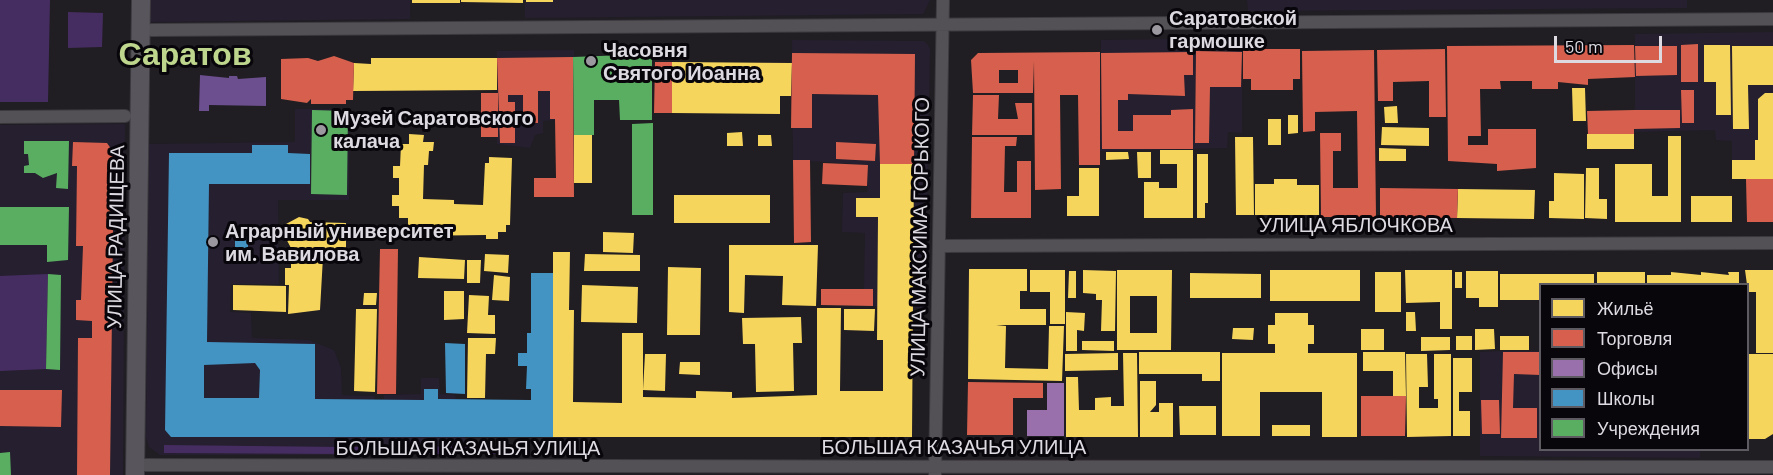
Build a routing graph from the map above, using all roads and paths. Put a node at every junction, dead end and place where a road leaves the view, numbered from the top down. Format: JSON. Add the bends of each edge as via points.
{"nodes":[{"id":1,"x":141,"y":0,"type":"edge"},
{"id":2,"x":943,"y":0,"type":"edge"},
{"id":3,"x":1773,"y":20,"type":"edge"},
{"id":4,"x":942,"y":25,"type":"junction"},
{"id":5,"x":151,"y":30,"type":"dead end"},
{"id":6,"x":125,"y":116,"type":"dead end"},
{"id":7,"x":0,"y":117,"type":"edge"},
{"id":8,"x":1773,"y":243,"type":"edge"},
{"id":9,"x":939,"y":246,"type":"junction"},
{"id":10,"x":1773,"y":467,"type":"edge"},
{"id":11,"x":135,"y":470,"type":"edge"},
{"id":12,"x":935,"y":470,"type":"edge"}],
"edges":[{"from":1,"to":11,"type":"street","name":"УЛИЦА РАДИЩЕВА"},
{"from":2,"to":4,"type":"street","name":"УЛИЦА МАКСИМА ГОРЬКОГО"},
{"from":3,"to":4,"type":"street"},
{"from":4,"to":5,"type":"street"},
{"from":4,"to":9,"type":"street","name":"УЛИЦА МАКСИМА ГОРЬКОГО"},
{"from":6,"to":7,"type":"street"},
{"from":8,"to":9,"type":"street","name":"УЛИЦА ЯБЛОЧКОВА"},
{"from":9,"to":12,"type":"street","name":"УЛИЦА МАКСИМА ГОРЬКОГО"},
{"from":10,"to":12,"type":"street","name":"БОЛЬШАЯ КАЗАЧЬЯ УЛИЦА"},
{"from":11,"to":12,"type":"street","name":"БОЛЬШАЯ КАЗАЧЬЯ УЛИЦА"}]}
